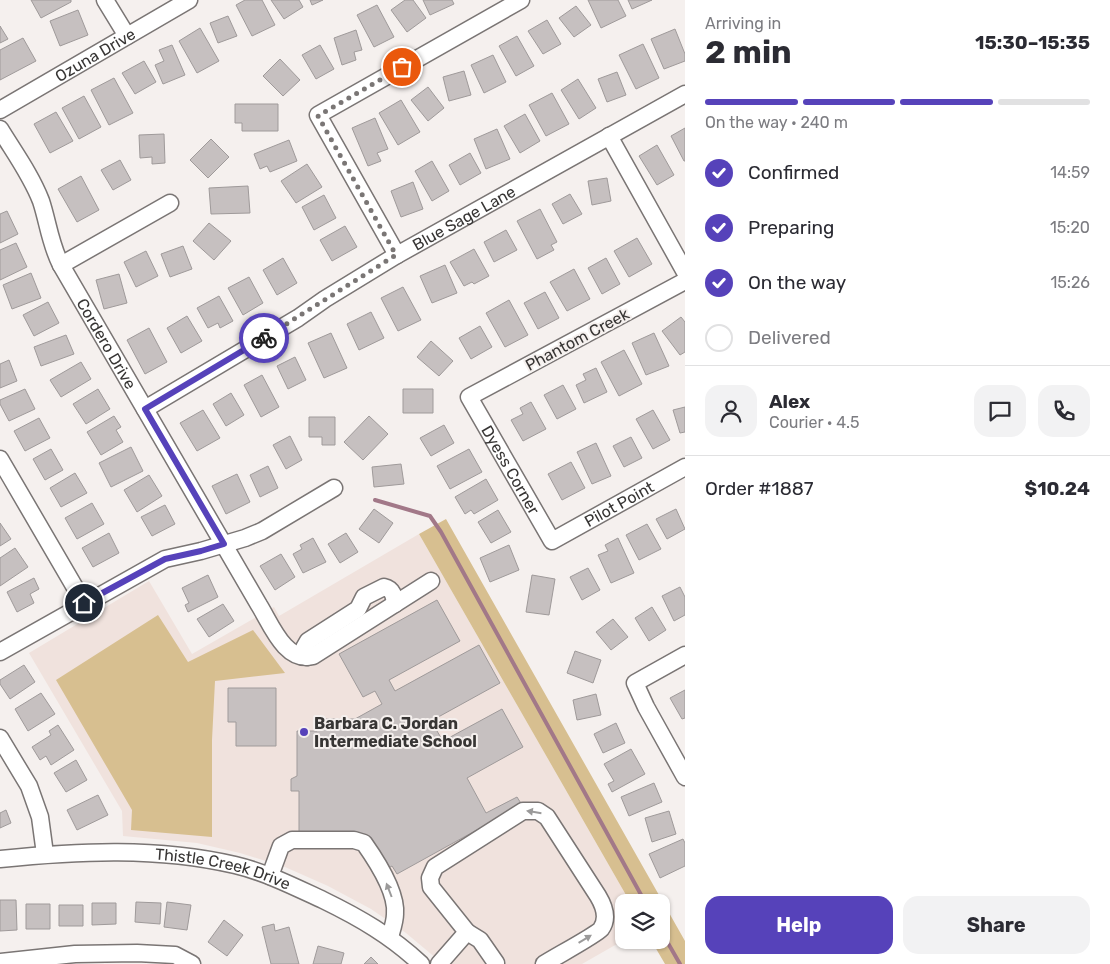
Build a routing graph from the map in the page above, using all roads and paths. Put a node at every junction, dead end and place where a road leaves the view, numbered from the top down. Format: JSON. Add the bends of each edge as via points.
{"nodes":[{"id":1,"x":105,"y":0,"type":"edge"},
{"id":2,"x":189,"y":0,"type":"edge"},
{"id":3,"x":521,"y":0,"type":"edge"},
{"id":4,"x":126,"y":36,"type":"junction"},
{"id":5,"x":685,"y":94,"type":"edge"},
{"id":6,"x":0,"y":110,"type":"edge"},
{"id":7,"x":0,"y":129,"type":"edge"},
{"id":8,"x":609,"y":136,"type":"junction"},
{"id":9,"x":170,"y":203,"type":"dead end"},
{"id":10,"x":396,"y":255,"type":"junction"},
{"id":11,"x":61,"y":265,"type":"junction"},
{"id":12,"x":685,"y":272,"type":"edge"},
{"id":13,"x":685,"y":281,"type":"edge"},
{"id":14,"x":469,"y":397,"type":"joint"},
{"id":15,"x":145,"y":409,"type":"junction"},
{"id":16,"x":0,"y":459,"type":"edge"},
{"id":17,"x":685,"y":468,"type":"edge"},
{"id":18,"x":334,"y":488,"type":"dead end"},
{"id":19,"x":552,"y":541,"type":"joint"},
{"id":20,"x":224,"y":544,"type":"junction"},
{"id":21,"x":431,"y":581,"type":"dead end"},
{"id":22,"x":84,"y":603,"type":"junction"},
{"id":23,"x":395,"y":604,"type":"junction"},
{"id":24,"x":0,"y":652,"type":"edge"},
{"id":25,"x":685,"y":655,"type":"edge"},
{"id":26,"x":307,"y":657,"type":"junction"},
{"id":27,"x":0,"y":738,"type":"edge"},
{"id":28,"x":685,"y":777,"type":"edge"},
{"id":29,"x":45,"y":854,"type":"junction"},
{"id":30,"x":0,"y":859,"type":"edge"},
{"id":31,"x":270,"y":876,"type":"junction"},
{"id":32,"x":467,"y":932,"type":"junction"},
{"id":33,"x":390,"y":937,"type":"junction"},
{"id":34,"x":0,"y":962,"type":"edge"},
{"id":35,"x":19,"y":962,"type":"edge"},
{"id":36,"x":496,"y":963,"type":"edge"},
{"id":37,"x":192,"y":964,"type":"edge"},
{"id":38,"x":421,"y":964,"type":"edge"},
{"id":39,"x":439,"y":964,"type":"edge"},
{"id":40,"x":544,"y":964,"type":"edge"}],
"edges":[{"from":1,"to":4,"type":"street"},
{"from":2,"to":4,"type":"street","name":"Ozuna Drive"},
{"from":3,"to":10,"type":"street","via":[[318,116]]},
{"from":4,"to":6,"type":"street","name":"Ozuna Drive"},
{"from":5,"to":8,"type":"street","name":"Blue Sage Lane"},
{"from":7,"to":11,"type":"street","name":"Cordero Drive","via":[[34,185]]},
{"from":8,"to":10,"type":"street","name":"Blue Sage Lane"},
{"from":8,"to":12,"type":"street"},
{"from":9,"to":11,"type":"street"},
{"from":10,"to":15,"type":"street","name":"Blue Sage Lane"},
{"from":11,"to":15,"type":"street","name":"Cordero Drive"},
{"from":13,"to":14,"type":"street","name":"Phantom Creek"},
{"from":14,"to":19,"type":"street","name":"Dyess Corner"},
{"from":15,"to":20,"type":"street","name":"Cordero Drive"},
{"from":16,"to":22,"type":"street"},
{"from":17,"to":19,"type":"street","name":"Pilot Point"},
{"from":18,"to":20,"type":"street","via":[[262,531]]},
{"from":20,"to":22,"type":"street","via":[[165,559]]},
{"from":20,"to":26,"type":"street","name":"Cordero Drive","via":[[286,649]]},
{"from":21,"to":23,"type":"street"},
{"from":22,"to":24,"type":"street"},
{"from":23,"to":26,"type":"street","via":[[325,650]]},
{"from":23,"to":26,"type":"street","via":[[389,588],[384,587],[364,597],[358,609],[308,641],[304,648]]},
{"from":25,"to":28,"type":"street","via":[[635,683]]},
{"from":27,"to":29,"type":"street","via":[[29,786],[40,817]]},
{"from":29,"to":30,"type":"street","name":"Thistle Creek Drive"},
{"from":29,"to":31,"type":"street","name":"Thistle Creek Drive","via":[[158,853],[236,865]]},
{"from":31,"to":33,"type":"street","name":"Thistle Creek Drive","via":[[337,907]]},
{"from":33,"to":31,"type":"street","one_way":true,"via":[[396,913],[393,899],[376,860],[364,843],[354,840],[292,840],[281,846]]},
{"from":32,"to":36,"type":"street","via":[[480,940]]},
{"from":32,"to":39,"type":"street"},
{"from":40,"to":32,"type":"street","one_way":true,"via":[[600,930],[605,916],[598,896],[547,817],[538,811],[523,811],[435,867],[430,878],[431,887]]},
{"from":33,"to":38,"type":"street","name":"Thistle Creek Drive"},
{"from":34,"to":35,"type":"street"},
{"from":35,"to":37,"type":"street","via":[[75,954],[137,953],[175,956]]}]}
